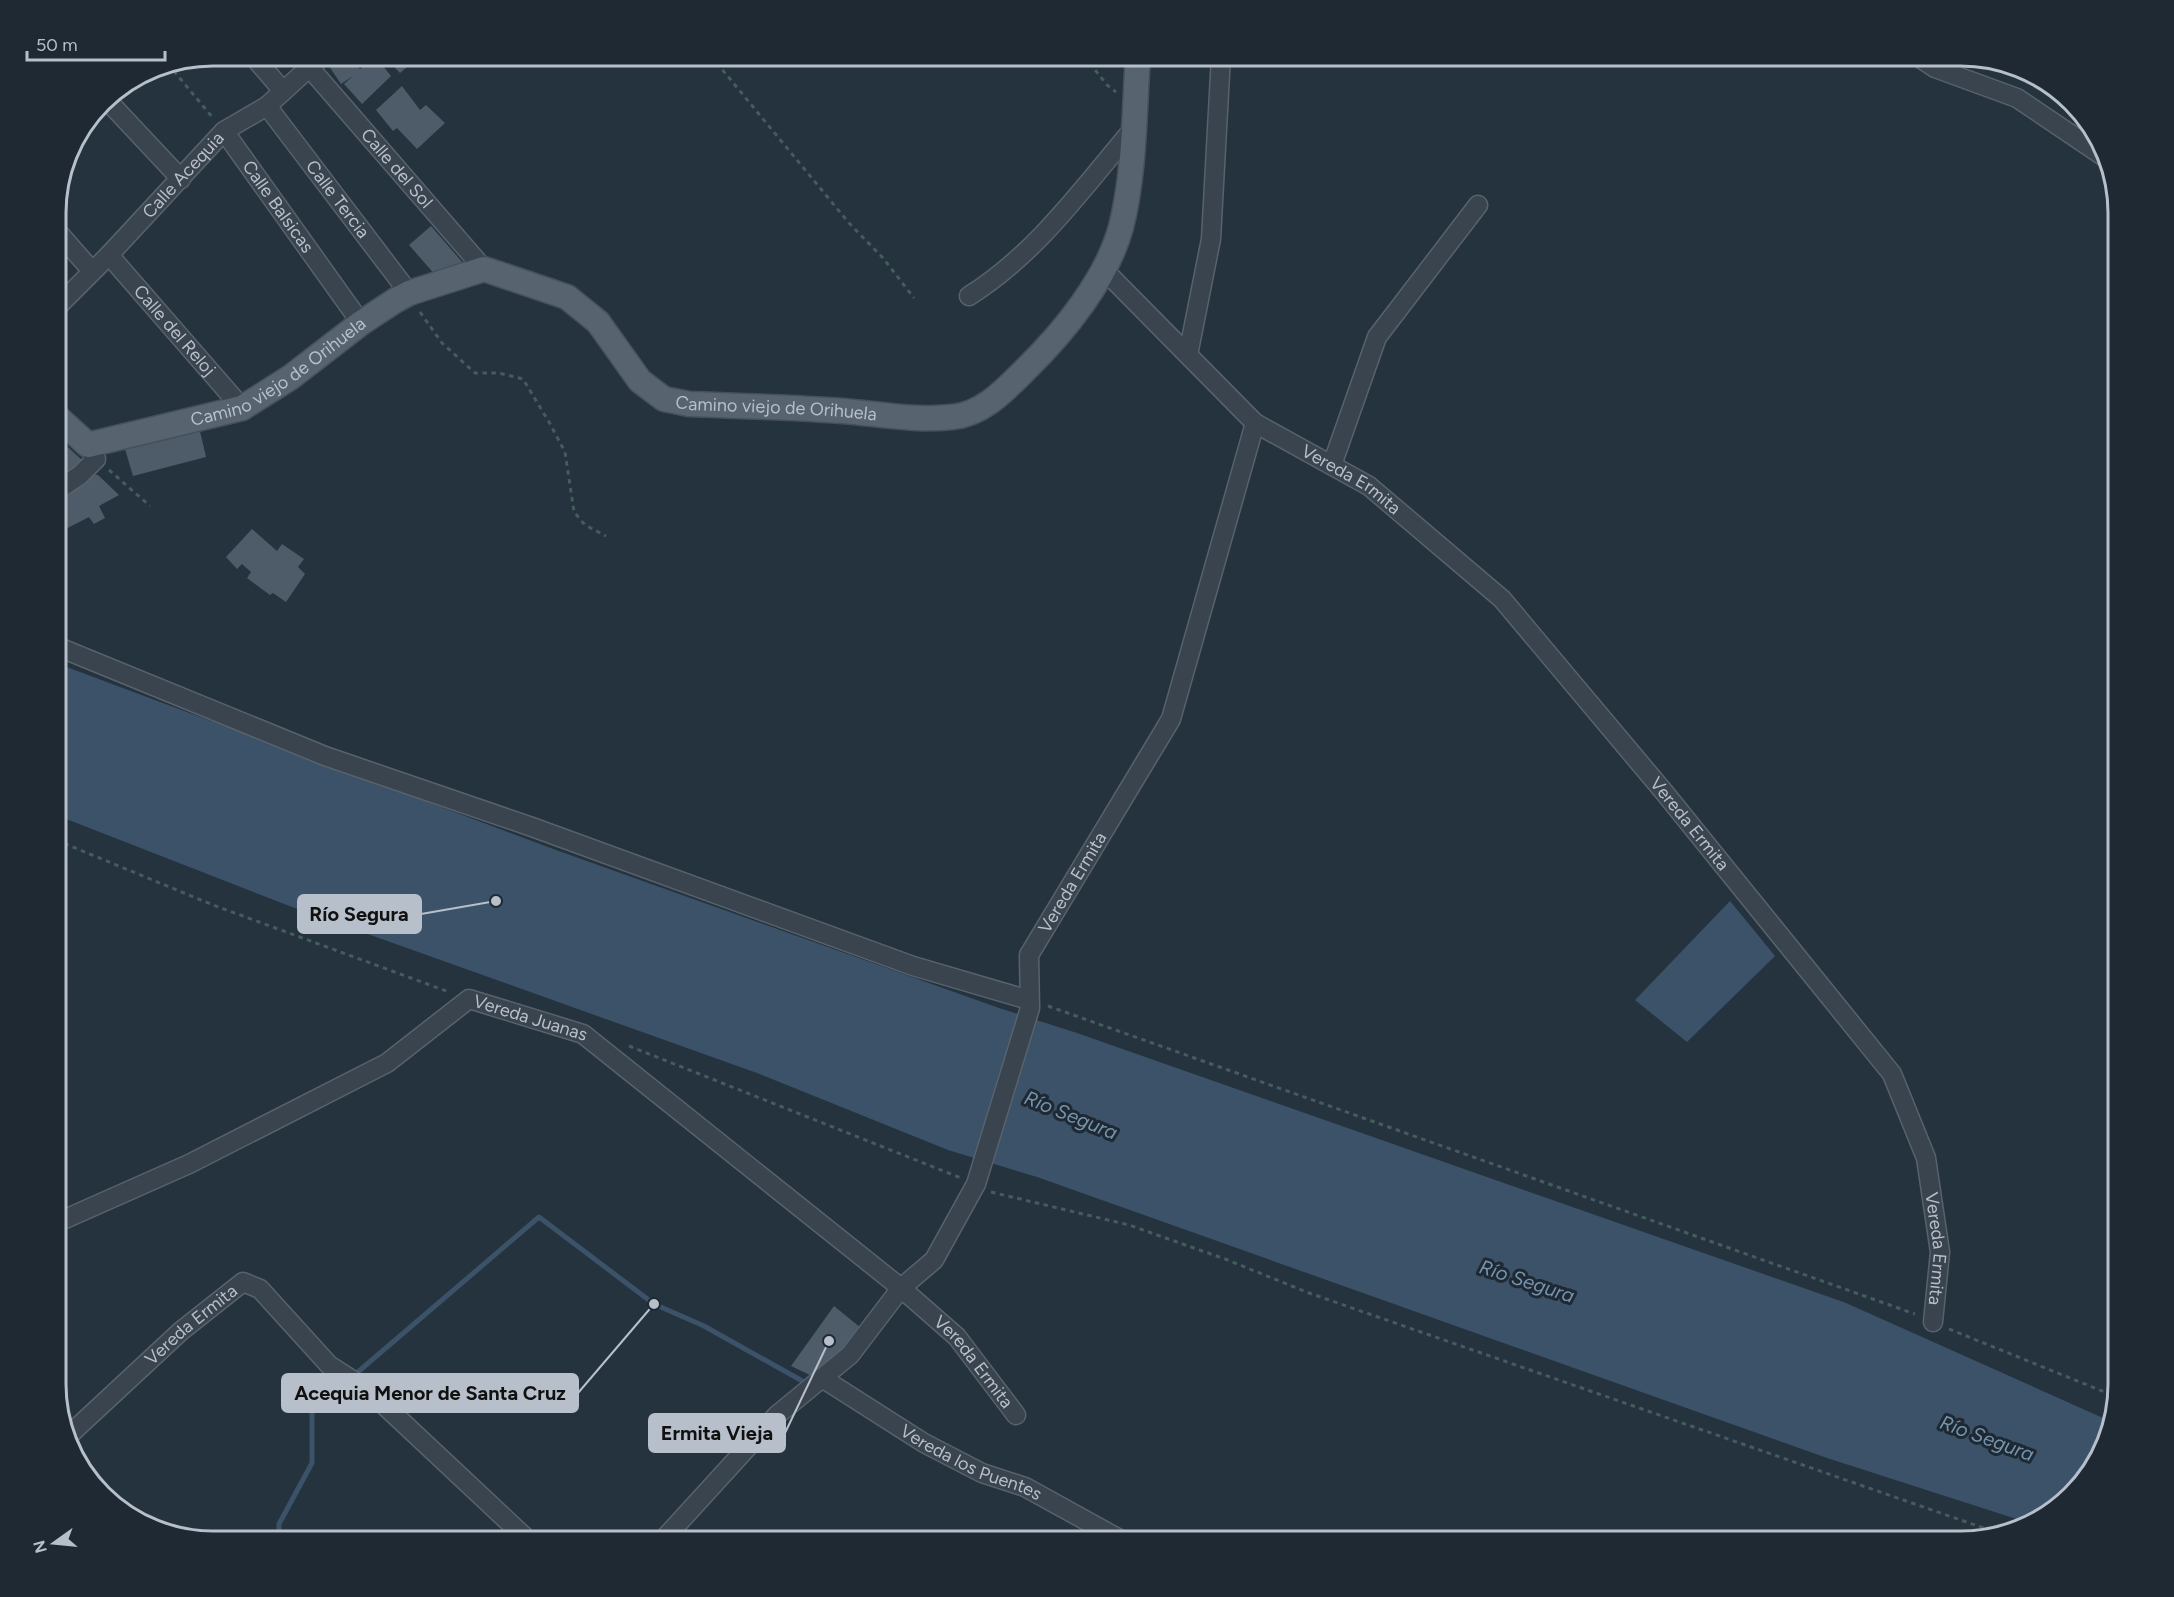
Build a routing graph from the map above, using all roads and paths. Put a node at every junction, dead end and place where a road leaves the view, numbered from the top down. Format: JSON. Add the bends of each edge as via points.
{"nodes":[{"id":1,"x":262,"y":66,"type":"edge"},
{"id":2,"x":310,"y":66,"type":"edge"},
{"id":3,"x":319,"y":66,"type":"edge"},
{"id":4,"x":719,"y":66,"type":"edge"},
{"id":5,"x":1092,"y":66,"type":"edge"},
{"id":6,"x":1137,"y":66,"type":"edge"},
{"id":7,"x":1220,"y":66,"type":"edge"},
{"id":8,"x":1932,"y":66,"type":"edge"},
{"id":9,"x":174,"y":71,"type":"edge"},
{"id":10,"x":283,"y":91,"type":"junction"},
{"id":11,"x":1135,"y":98,"type":"junction"},
{"id":12,"x":112,"y":106,"type":"edge"},
{"id":13,"x":267,"y":106,"type":"junction"},
{"id":14,"x":1133,"y":129,"type":"junction"},
{"id":15,"x":224,"y":131,"type":"junction"},
{"id":16,"x":2094,"y":150,"type":"edge"},
{"id":17,"x":182,"y":179,"type":"junction"},
{"id":18,"x":1478,"y":205,"type":"dead end"},
{"id":19,"x":66,"y":241,"type":"edge"},
{"id":20,"x":109,"y":255,"type":"junction"},
{"id":21,"x":484,"y":269,"type":"junction"},
{"id":22,"x":1103,"y":269,"type":"junction"},
{"id":23,"x":92,"y":271,"type":"junction"},
{"id":24,"x":408,"y":294,"type":"junction"},
{"id":25,"x":969,"y":296,"type":"dead end"},
{"id":26,"x":66,"y":298,"type":"edge"},
{"id":27,"x":915,"y":298,"type":"dead end"},
{"id":28,"x":361,"y":323,"type":"junction"},
{"id":29,"x":1188,"y":355,"type":"junction"},
{"id":30,"x":242,"y":408,"type":"junction"},
{"id":31,"x":1255,"y":423,"type":"junction"},
{"id":32,"x":66,"y":426,"type":"edge"},
{"id":33,"x":92,"y":452,"type":"junction"},
{"id":34,"x":1332,"y":465,"type":"junction"},
{"id":35,"x":66,"y":484,"type":"edge"},
{"id":36,"x":150,"y":506,"type":"dead end"},
{"id":37,"x":606,"y":536,"type":"dead end"},
{"id":38,"x":66,"y":650,"type":"edge"},
{"id":39,"x":1030,"y":1004,"type":"junction"},
{"id":40,"x":976,"y":1184,"type":"junction"},
{"id":41,"x":66,"y":1219,"type":"edge"},
{"id":42,"x":901,"y":1288,"type":"junction"},
{"id":43,"x":1933,"y":1322,"type":"junction"},
{"id":44,"x":822,"y":1378,"type":"junction"},
{"id":45,"x":2108,"y":1394,"type":"edge"},
{"id":46,"x":1016,"y":1415,"type":"dead end"},
{"id":47,"x":74,"y":1431,"type":"edge"},
{"id":48,"x":1986,"y":1529,"type":"edge"},
{"id":49,"x":517,"y":1531,"type":"edge"},
{"id":50,"x":672,"y":1531,"type":"edge"},
{"id":51,"x":1103,"y":1531,"type":"edge"}],
"edges":[{"from":1,"to":10,"type":"street"},
{"from":2,"to":10,"type":"street","name":"Calle Acequia"},
{"from":3,"to":21,"type":"street","name":"Calle del Sol"},
{"from":4,"to":27,"type":"path"},
{"from":5,"to":11,"type":"path","via":[[1120,95]]},
{"from":6,"to":11,"type":"main road","name":"Camino viejo de Orihuela"},
{"from":7,"to":29,"type":"street","via":[[1210,239]]},
{"from":8,"to":16,"type":"street","via":[[2017,98]]},
{"from":9,"to":15,"type":"path"},
{"from":10,"to":13,"type":"street","name":"Calle Acequia"},
{"from":11,"to":14,"type":"main road","name":"Camino viejo de Orihuela"},
{"from":12,"to":17,"type":"street"},
{"from":13,"to":15,"type":"street","name":"Calle Acequia"},
{"from":13,"to":24,"type":"street","name":"Calle Tercia"},
{"from":14,"to":22,"type":"main road","name":"Camino viejo de Orihuela","via":[[1128,191],[1120,229]]},
{"from":14,"to":25,"type":"street","via":[[1025,253],[996,280]]},
{"from":15,"to":17,"type":"street","name":"Calle Acequia"},
{"from":15,"to":28,"type":"street","name":"Calle Balsicas"},
{"from":17,"to":20,"type":"street","name":"Calle Acequia"},
{"from":18,"to":34,"type":"street","via":[[1377,337]]},
{"from":19,"to":23,"type":"street"},
{"from":20,"to":23,"type":"street","name":"Calle Acequia"},
{"from":20,"to":30,"type":"street","name":"Calle del Reloj"},
{"from":21,"to":22,"type":"main road","name":"Camino viejo de Orihuela","via":[[567,297],[598,322],[640,381],[664,399],[689,404],[916,418],[953,417],[997,398],[1082,306]]},
{"from":21,"to":24,"type":"main road","name":"Camino viejo de Orihuela"},
{"from":22,"to":29,"type":"street"},
{"from":23,"to":26,"type":"street","name":"Calle Acequia"},
{"from":24,"to":28,"type":"main road","name":"Camino viejo de Orihuela"},
{"from":24,"to":37,"type":"path","via":[[442,343],[475,373],[523,379],[565,453],[574,512],[585,525]]},
{"from":28,"to":30,"type":"main road","name":"Camino viejo de Orihuela","via":[[291,377]]},
{"from":29,"to":31,"type":"street"},
{"from":30,"to":33,"type":"main road","name":"Camino viejo de Orihuela"},
{"from":31,"to":34,"type":"street","name":"Vereda Ermita"},
{"from":31,"to":39,"type":"street","name":"Vereda Ermita","via":[[1171,719],[1029,955]]},
{"from":32,"to":33,"type":"main road"},
{"from":33,"to":35,"type":"street","via":[[80,475]]},
{"from":33,"to":36,"type":"path"},
{"from":34,"to":43,"type":"street","name":"Vereda Ermita","via":[[1369,486],[1502,599],[1892,1074],[1926,1158],[1940,1252]]},
{"from":38,"to":39,"type":"street","via":[[325,756]]},
{"from":39,"to":40,"type":"street","name":"Vereda Ermita"},
{"from":39,"to":43,"type":"path"},
{"from":40,"to":42,"type":"street","name":"Vereda Ermita","via":[[934,1260]]},
{"from":40,"to":48,"type":"path","via":[[989,1191],[1129,1225],[1320,1297]]},
{"from":41,"to":42,"type":"street","name":"Vereda Juanas","via":[[189,1164],[387,1063],[469,999],[583,1034]]},
{"from":42,"to":44,"type":"street","name":"Vereda Ermita","via":[[850,1355]]},
{"from":42,"to":46,"type":"street","name":"Vereda Ermita","via":[[957,1337]]},
{"from":43,"to":45,"type":"path"},
{"from":44,"to":50,"type":"street","name":"Vereda Ermita","via":[[777,1415]]},
{"from":44,"to":51,"type":"street","name":"Vereda los Puentes","via":[[924,1443],[982,1473],[1025,1487]]},
{"from":47,"to":49,"type":"street","name":"Vereda Ermita","via":[[181,1331],[243,1282],[260,1289],[329,1365],[368,1390]]}]}
